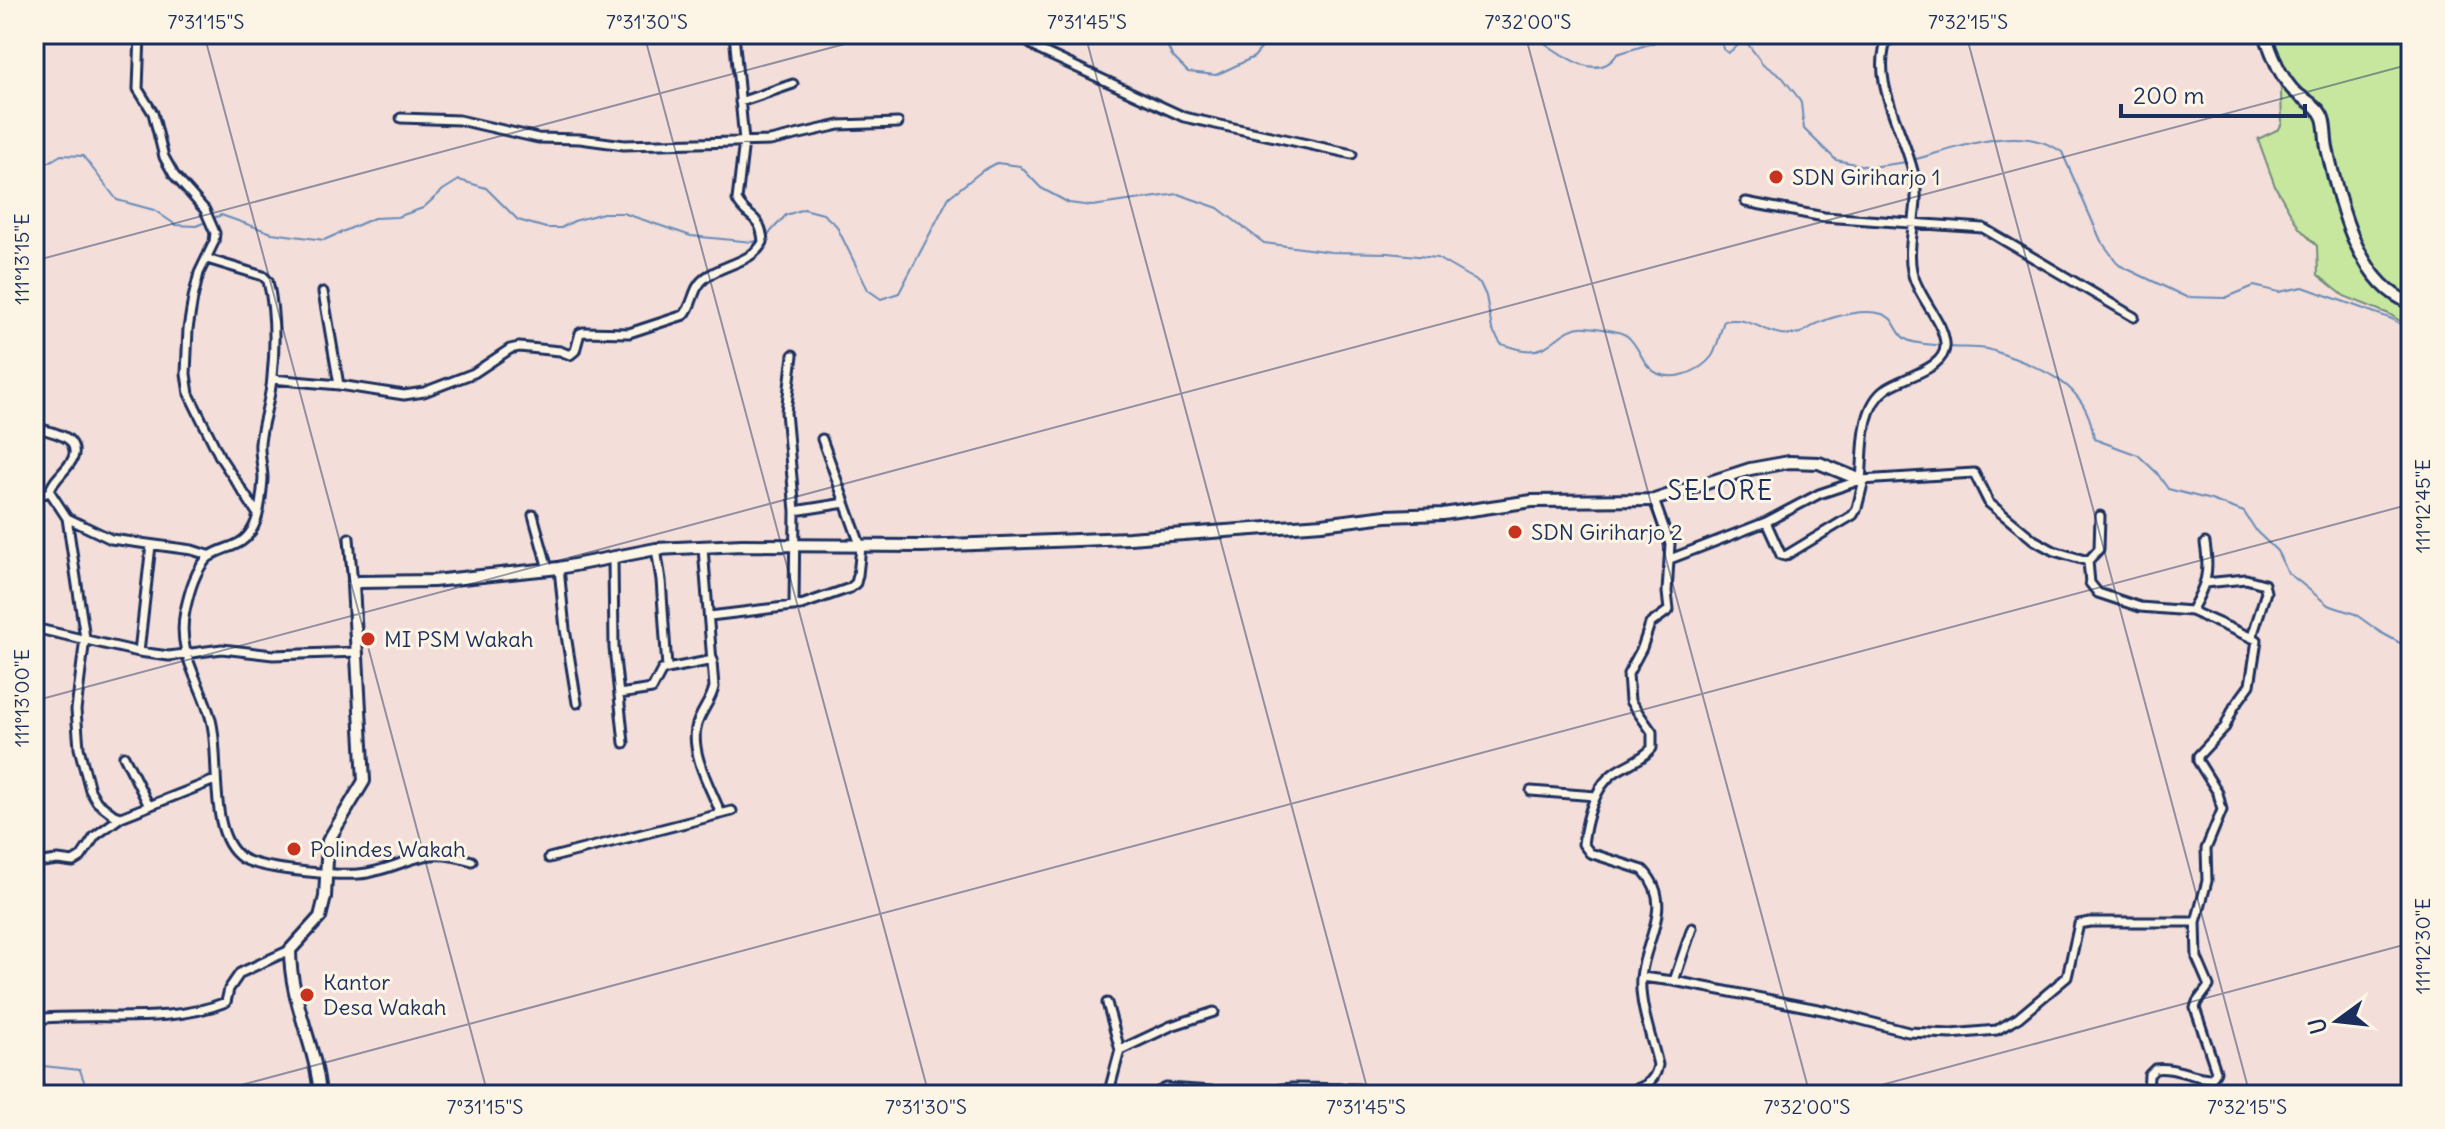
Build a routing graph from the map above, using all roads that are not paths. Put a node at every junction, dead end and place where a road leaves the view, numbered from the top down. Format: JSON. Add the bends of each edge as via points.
{"nodes":[{"id":1,"x":140,"y":34,"type":"edge"},
{"id":2,"x":734,"y":34,"type":"edge"},
{"id":3,"x":1017,"y":34,"type":"edge"},
{"id":4,"x":1889,"y":34,"type":"edge"},
{"id":5,"x":2265,"y":34,"type":"edge"},
{"id":6,"x":793,"y":84,"type":"dead end"},
{"id":7,"x":740,"y":102,"type":"junction"},
{"id":8,"x":401,"y":118,"type":"dead end"},
{"id":9,"x":898,"y":123,"type":"dead end"},
{"id":10,"x":744,"y":141,"type":"junction"},
{"id":11,"x":1352,"y":154,"type":"dead end"},
{"id":12,"x":1746,"y":202,"type":"dead end"},
{"id":13,"x":1913,"y":223,"type":"junction"},
{"id":14,"x":207,"y":259,"type":"junction"},
{"id":15,"x":323,"y":292,"type":"dead end"},
{"id":16,"x":2411,"y":303,"type":"edge"},
{"id":17,"x":2134,"y":317,"type":"dead end"},
{"id":18,"x":793,"y":355,"type":"dead end"},
{"id":19,"x":272,"y":379,"type":"junction"},
{"id":20,"x":339,"y":385,"type":"junction"},
{"id":21,"x":34,"y":426,"type":"edge"},
{"id":22,"x":822,"y":439,"type":"dead end"},
{"id":23,"x":1863,"y":480,"type":"junction"},
{"id":24,"x":50,"y":492,"type":"junction"},
{"id":25,"x":34,"y":496,"type":"edge"},
{"id":26,"x":1654,"y":500,"type":"junction"},
{"id":27,"x":845,"y":503,"type":"junction"},
{"id":28,"x":795,"y":511,"type":"junction"},
{"id":29,"x":257,"y":513,"type":"junction"},
{"id":30,"x":533,"y":515,"type":"dead end"},
{"id":31,"x":2100,"y":516,"type":"dead end"},
{"id":32,"x":67,"y":518,"type":"junction"},
{"id":33,"x":1766,"y":522,"type":"junction"},
{"id":34,"x":349,"y":538,"type":"dead end"},
{"id":35,"x":2205,"y":543,"type":"dead end"},
{"id":36,"x":151,"y":545,"type":"junction"},
{"id":37,"x":795,"y":546,"type":"junction"},
{"id":38,"x":861,"y":547,"type":"junction"},
{"id":39,"x":703,"y":548,"type":"junction"},
{"id":40,"x":656,"y":549,"type":"junction"},
{"id":41,"x":211,"y":556,"type":"junction"},
{"id":42,"x":613,"y":559,"type":"junction"},
{"id":43,"x":1670,"y":559,"type":"junction"},
{"id":44,"x":2088,"y":561,"type":"junction"},
{"id":45,"x":554,"y":568,"type":"junction"},
{"id":46,"x":2205,"y":583,"type":"junction"},
{"id":47,"x":353,"y":585,"type":"junction"},
{"id":48,"x":794,"y":606,"type":"junction"},
{"id":49,"x":2191,"y":611,"type":"junction"},
{"id":50,"x":710,"y":616,"type":"junction"},
{"id":51,"x":34,"y":628,"type":"edge"},
{"id":52,"x":2252,"y":637,"type":"junction"},
{"id":53,"x":85,"y":638,"type":"junction"},
{"id":54,"x":139,"y":652,"type":"junction"},
{"id":55,"x":358,"y":652,"type":"junction"},
{"id":56,"x":185,"y":653,"type":"junction"},
{"id":57,"x":713,"y":660,"type":"junction"},
{"id":58,"x":667,"y":668,"type":"junction"},
{"id":59,"x":619,"y":694,"type":"junction"},
{"id":60,"x":577,"y":703,"type":"dead end"},
{"id":61,"x":624,"y":743,"type":"dead end"},
{"id":62,"x":124,"y":756,"type":"dead end"},
{"id":63,"x":215,"y":780,"type":"junction"},
{"id":64,"x":1531,"y":791,"type":"dead end"},
{"id":65,"x":1596,"y":796,"type":"junction"},
{"id":66,"x":149,"y":806,"type":"junction"},
{"id":67,"x":732,"y":811,"type":"dead end"},
{"id":68,"x":721,"y":814,"type":"junction"},
{"id":69,"x":121,"y":817,"type":"junction"},
{"id":70,"x":549,"y":858,"type":"dead end"},
{"id":71,"x":472,"y":861,"type":"dead end"},
{"id":72,"x":34,"y":863,"type":"edge"},
{"id":73,"x":325,"y":873,"type":"junction"},
{"id":74,"x":2196,"y":922,"type":"junction"},
{"id":75,"x":1692,"y":928,"type":"dead end"},
{"id":76,"x":290,"y":950,"type":"junction"},
{"id":77,"x":1641,"y":977,"type":"junction"},
{"id":78,"x":1674,"y":981,"type":"junction"},
{"id":79,"x":1107,"y":1003,"type":"dead end"},
{"id":80,"x":1214,"y":1012,"type":"dead end"},
{"id":81,"x":34,"y":1019,"type":"edge"},
{"id":82,"x":1120,"y":1050,"type":"junction"},
{"id":83,"x":320,"y":1095,"type":"edge"},
{"id":84,"x":1108,"y":1095,"type":"edge"},
{"id":85,"x":1152,"y":1095,"type":"edge"},
{"id":86,"x":1387,"y":1095,"type":"edge"},
{"id":87,"x":1406,"y":1095,"type":"edge"},
{"id":88,"x":1477,"y":1095,"type":"edge"},
{"id":89,"x":1613,"y":1095,"type":"edge"},
{"id":90,"x":2148,"y":1095,"type":"edge"}],
"edges":[{"from":1,"to":14,"type":"street","via":[[138,89],[153,113],[174,175],[213,223],[214,242]]},
{"from":2,"to":7,"type":"street"},
{"from":3,"to":11,"type":"street","via":[[1039,50],[1184,117]]},
{"from":4,"to":13,"type":"street","via":[[1882,49],[1883,77],[1916,184]]},
{"from":5,"to":16,"type":"street","via":[[2293,91],[2323,117],[2330,160],[2358,250],[2380,285]]},
{"from":6,"to":7,"type":"street"},
{"from":7,"to":10,"type":"street"},
{"from":8,"to":10,"type":"street","via":[[459,120],[552,140],[624,145]]},
{"from":9,"to":10,"type":"street","via":[[839,125],[770,141]]},
{"from":10,"to":20,"type":"street","via":[[737,200],[757,220],[763,239],[749,257],[706,276],[684,315],[629,333],[580,333],[573,354],[510,349],[474,373],[414,394]]},
{"from":12,"to":13,"type":"street","via":[[1824,217]]},
{"from":13,"to":17,"type":"street","via":[[1983,228]]},
{"from":13,"to":23,"type":"street","via":[[1911,269],[1945,351],[1872,403]]},
{"from":14,"to":19,"type":"street","via":[[268,281]]},
{"from":14,"to":29,"type":"street","via":[[199,273],[188,329],[189,394],[220,457]]},
{"from":15,"to":20,"type":"street"},
{"from":18,"to":28,"type":"street","via":[[786,412]]},
{"from":19,"to":20,"type":"street"},
{"from":19,"to":29,"type":"street","via":[[259,447],[263,479]]},
{"from":21,"to":24,"type":"street","via":[[70,441],[74,451]]},
{"from":22,"to":27,"type":"street"},
{"from":23,"to":26,"type":"street","via":[[1819,463],[1789,462]]},
{"from":23,"to":33,"type":"street","via":[[1819,494]]},
{"from":23,"to":33,"type":"street","via":[[1853,515],[1785,556]]},
{"from":23,"to":44,"type":"street","via":[[1974,473],[1989,503],[2034,540]]},
{"from":24,"to":25,"type":"street"},
{"from":24,"to":32,"type":"street"},
{"from":26,"to":38,"type":"street","via":[[1532,501],[1443,514],[1129,538]]},
{"from":26,"to":43,"type":"street","via":[[1668,536]]},
{"from":27,"to":28,"type":"street"},
{"from":27,"to":38,"type":"street"},
{"from":28,"to":37,"type":"street"},
{"from":29,"to":41,"type":"street","via":[[247,537]]},
{"from":30,"to":45,"type":"street"},
{"from":31,"to":44,"type":"street","via":[[2099,549]]},
{"from":32,"to":36,"type":"street","via":[[111,539]]},
{"from":32,"to":53,"type":"street"},
{"from":33,"to":43,"type":"street"},
{"from":34,"to":47,"type":"street"},
{"from":35,"to":46,"type":"street"},
{"from":36,"to":41,"type":"street"},
{"from":36,"to":54,"type":"street"},
{"from":37,"to":38,"type":"street"},
{"from":37,"to":39,"type":"street"},
{"from":37,"to":48,"type":"street"},
{"from":38,"to":48,"type":"street","via":[[856,583]]},
{"from":39,"to":40,"type":"street"},
{"from":39,"to":50,"type":"street"},
{"from":40,"to":42,"type":"street"},
{"from":40,"to":58,"type":"street"},
{"from":41,"to":56,"type":"street","via":[[193,582],[185,612]]},
{"from":42,"to":45,"type":"street"},
{"from":42,"to":59,"type":"street"},
{"from":43,"to":65,"type":"street","via":[[1669,610],[1650,624],[1628,674],[1630,701],[1652,732],[1652,748],[1614,773]]},
{"from":44,"to":49,"type":"street","via":[[2090,583],[2098,593],[2140,607]]},
{"from":45,"to":47,"type":"street"},
{"from":45,"to":60,"type":"street"},
{"from":46,"to":49,"type":"street"},
{"from":46,"to":52,"type":"street","via":[[2246,579],[2264,584]]},
{"from":47,"to":55,"type":"street"},
{"from":48,"to":50,"type":"street"},
{"from":49,"to":52,"type":"street"},
{"from":50,"to":57,"type":"street"},
{"from":51,"to":53,"type":"street"},
{"from":52,"to":74,"type":"street","via":[[2258,643],[2250,685],[2225,727],[2198,756],[2222,810],[2206,849],[2207,881]]},
{"from":53,"to":54,"type":"street"},
{"from":53,"to":69,"type":"street","via":[[76,710],[79,748],[97,802]]},
{"from":54,"to":56,"type":"street"},
{"from":55,"to":56,"type":"street"},
{"from":55,"to":73,"type":"street","via":[[364,781],[328,841]]},
{"from":56,"to":63,"type":"street","via":[[211,719]]},
{"from":57,"to":58,"type":"street"},
{"from":57,"to":68,"type":"street","via":[[712,696],[699,720],[695,743]]},
{"from":58,"to":59,"type":"street","via":[[652,689]]},
{"from":59,"to":61,"type":"street"},
{"from":62,"to":66,"type":"street"},
{"from":63,"to":66,"type":"street"},
{"from":63,"to":73,"type":"street","via":[[225,836],[241,858]]},
{"from":64,"to":65,"type":"street"},
{"from":65,"to":77,"type":"street","via":[[1584,836],[1587,851],[1643,870],[1658,893],[1655,930]]},
{"from":66,"to":69,"type":"street"},
{"from":67,"to":68,"type":"street"},
{"from":68,"to":70,"type":"street"},
{"from":69,"to":72,"type":"street","via":[[73,862]]},
{"from":71,"to":73,"type":"street","via":[[431,854],[368,873]]},
{"from":73,"to":76,"type":"street","via":[[320,917]]},
{"from":74,"to":78,"type":"street","via":[[2079,924],[2067,977],[1997,1030],[1908,1032]]},
{"from":74,"to":90,"type":"street","via":[[2197,958],[2209,986],[2195,1008],[2214,1075],[2201,1078],[2155,1069],[2149,1075]]},
{"from":75,"to":78,"type":"street"},
{"from":76,"to":81,"type":"street","via":[[240,973],[226,1002],[216,1006],[178,1015]]},
{"from":76,"to":83,"type":"street","via":[[292,989]]},
{"from":77,"to":78,"type":"street"},
{"from":77,"to":89,"type":"street","via":[[1657,1071],[1643,1088]]},
{"from":79,"to":82,"type":"street"},
{"from":80,"to":82,"type":"street"},
{"from":82,"to":84,"type":"street"},
{"from":85,"to":86,"type":"street","via":[[1166,1088],[1243,1093],[1292,1088]]},
{"from":87,"to":88,"type":"street","via":[[1449,1090]]}]}
